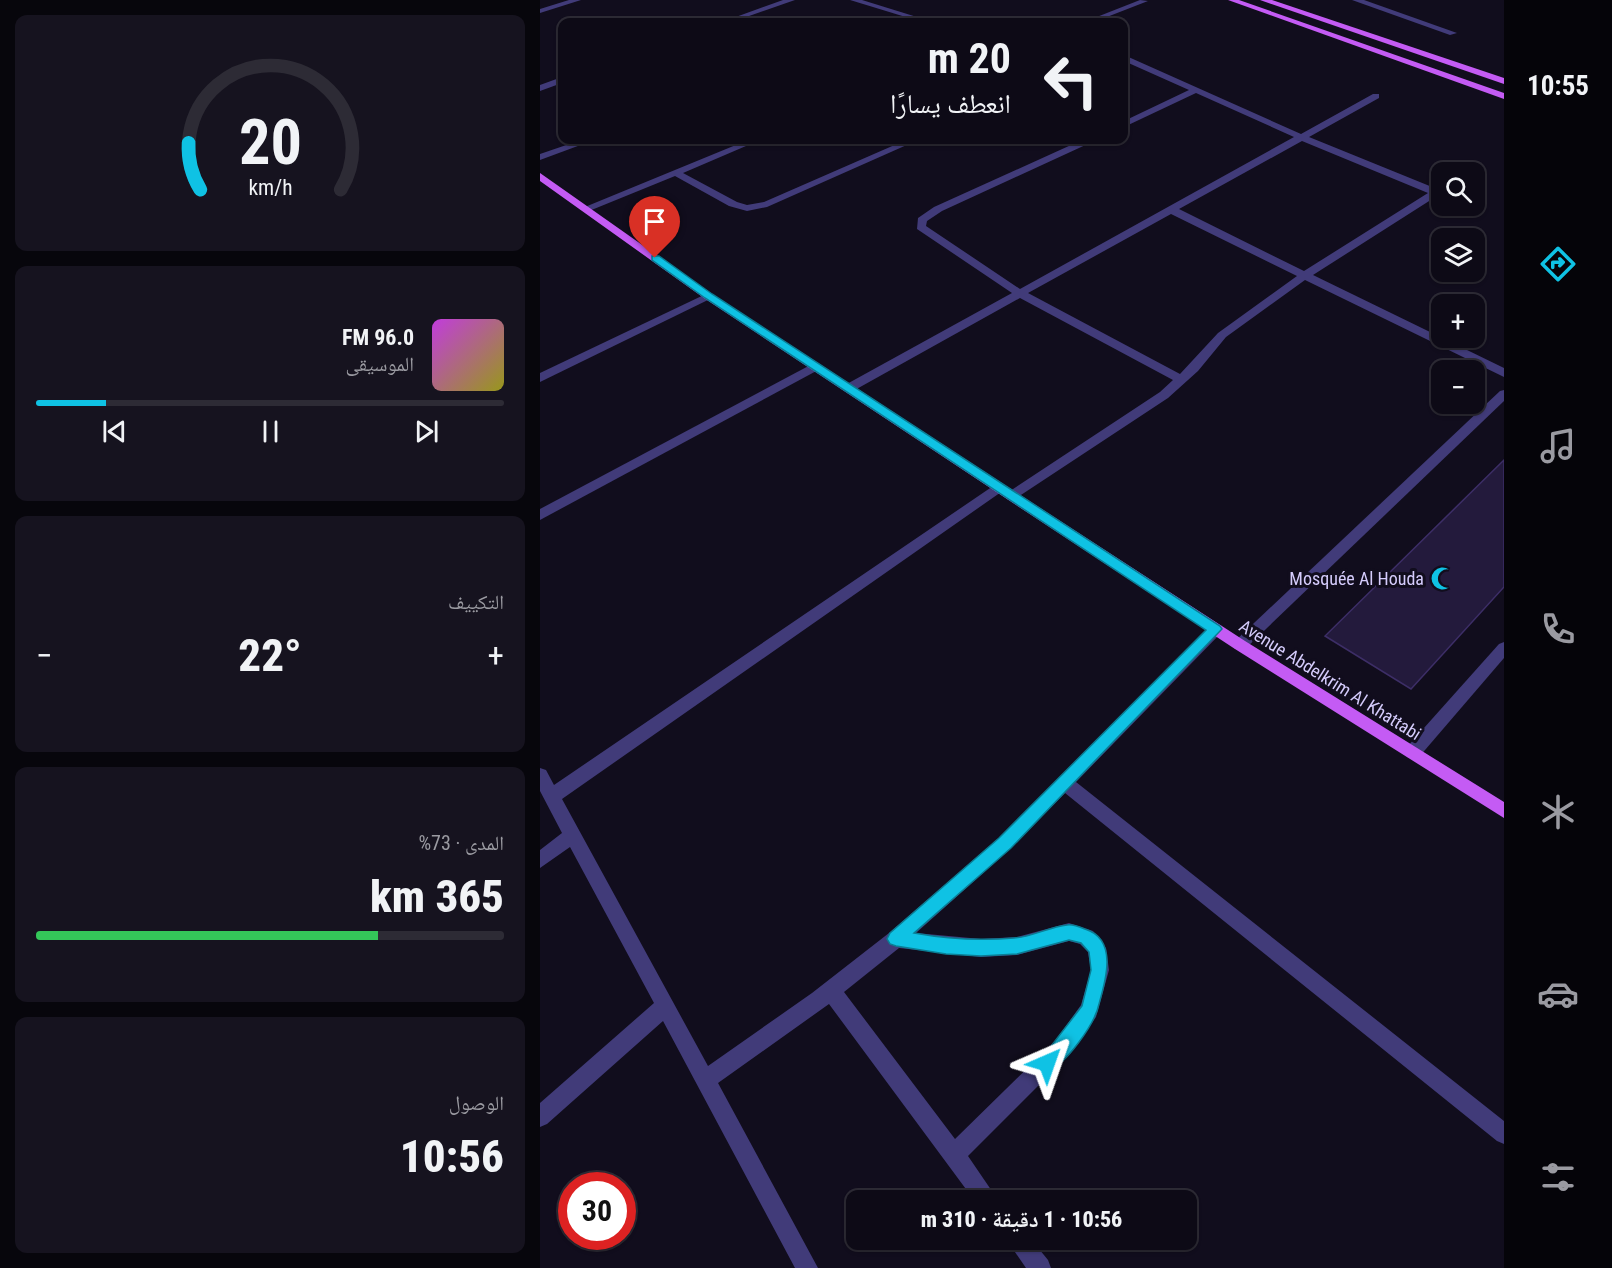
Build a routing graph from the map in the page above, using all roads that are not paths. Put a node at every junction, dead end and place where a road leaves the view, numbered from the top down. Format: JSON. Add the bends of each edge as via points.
{"nodes":[{"id":1,"x":577,"y":0,"type":"edge"},
{"id":2,"x":791,"y":0,"type":"edge"},
{"id":3,"x":854,"y":0,"type":"edge"},
{"id":4,"x":1232,"y":0,"type":"edge"},
{"id":5,"x":1264,"y":0,"type":"edge"},
{"id":6,"x":1356,"y":0,"type":"edge"},
{"id":7,"x":1143,"y":1,"type":"edge"},
{"id":8,"x":540,"y":11,"type":"edge"},
{"id":9,"x":738,"y":18,"type":"edge"},
{"id":10,"x":914,"y":18,"type":"edge"},
{"id":11,"x":1098,"y":18,"type":"edge"},
{"id":12,"x":1453,"y":33,"type":"dead end"},
{"id":13,"x":1128,"y":60,"type":"edge"},
{"id":14,"x":558,"y":81,"type":"edge"},
{"id":15,"x":1504,"y":81,"type":"edge"},
{"id":16,"x":540,"y":88,"type":"edge"},
{"id":17,"x":1196,"y":90,"type":"junction"},
{"id":18,"x":1376,"y":96,"type":"dead end"},
{"id":19,"x":1504,"y":96,"type":"edge"},
{"id":20,"x":1128,"y":122,"type":"edge"},
{"id":21,"x":1301,"y":137,"type":"junction"},
{"id":22,"x":578,"y":144,"type":"edge"},
{"id":23,"x":745,"y":144,"type":"edge"},
{"id":24,"x":904,"y":144,"type":"edge"},
{"id":25,"x":1080,"y":144,"type":"edge"},
{"id":26,"x":540,"y":158,"type":"edge"},
{"id":27,"x":675,"y":172,"type":"junction"},
{"id":28,"x":540,"y":176,"type":"edge"},
{"id":29,"x":1431,"y":191,"type":"edge"},
{"id":30,"x":1431,"y":198,"type":"edge"},
{"id":31,"x":585,"y":209,"type":"junction"},
{"id":32,"x":1170,"y":209,"type":"junction"},
{"id":33,"x":1305,"y":275,"type":"junction"},
{"id":34,"x":1019,"y":293,"type":"junction"},
{"id":35,"x":708,"y":296,"type":"junction"},
{"id":36,"x":816,"y":366,"type":"junction"},
{"id":37,"x":1504,"y":373,"type":"edge"},
{"id":38,"x":540,"y":378,"type":"edge"},
{"id":39,"x":1182,"y":380,"type":"junction"},
{"id":40,"x":849,"y":388,"type":"junction"},
{"id":41,"x":1502,"y":399,"type":"edge"},
{"id":42,"x":999,"y":487,"type":"junction"},
{"id":43,"x":1012,"y":496,"type":"junction"},
{"id":44,"x":540,"y":515,"type":"edge"},
{"id":45,"x":1216,"y":629,"type":"junction"},
{"id":46,"x":1240,"y":645,"type":"junction"},
{"id":47,"x":1504,"y":648,"type":"edge"},
{"id":48,"x":1413,"y":752,"type":"junction"},
{"id":49,"x":540,"y":775,"type":"edge"},
{"id":50,"x":1063,"y":782,"type":"junction"},
{"id":51,"x":552,"y":796,"type":"junction"},
{"id":52,"x":1504,"y":811,"type":"edge"},
{"id":53,"x":573,"y":835,"type":"junction"},
{"id":54,"x":540,"y":860,"type":"edge"},
{"id":55,"x":896,"y":939,"type":"junction"},
{"id":56,"x":831,"y":990,"type":"junction"},
{"id":57,"x":665,"y":1006,"type":"junction"},
{"id":58,"x":705,"y":1080,"type":"junction"},
{"id":59,"x":540,"y":1117,"type":"edge"},
{"id":60,"x":1504,"y":1134,"type":"edge"},
{"id":61,"x":953,"y":1156,"type":"junction"},
{"id":62,"x":979,"y":1190,"type":"edge"},
{"id":63,"x":1026,"y":1250,"type":"edge"},
{"id":64,"x":807,"y":1268,"type":"edge"},
{"id":65,"x":1040,"y":1268,"type":"edge"}],
"edges":[{"from":1,"to":8,"type":"street"},
{"from":2,"to":9,"type":"street"},
{"from":3,"to":10,"type":"street"},
{"from":4,"to":19,"type":"main road"},
{"from":5,"to":15,"type":"main road"},
{"from":6,"to":12,"type":"street"},
{"from":7,"to":11,"type":"street"},
{"from":13,"to":17,"type":"street"},
{"from":14,"to":16,"type":"street"},
{"from":17,"to":20,"type":"street"},
{"from":17,"to":21,"type":"street"},
{"from":18,"to":21,"type":"street"},
{"from":21,"to":29,"type":"street"},
{"from":21,"to":32,"type":"street"},
{"from":22,"to":26,"type":"street"},
{"from":23,"to":27,"type":"street"},
{"from":24,"to":27,"type":"street","via":[[758,207],[733,204]]},
{"from":25,"to":34,"type":"street","via":[[922,220],[924,230]]},
{"from":27,"to":31,"type":"street"},
{"from":28,"to":31,"type":"main road","name":"Avenue Abdelkrim Al Khattabi"},
{"from":30,"to":33,"type":"street"},
{"from":31,"to":35,"type":"main road","name":"Avenue Abdelkrim Al Khattabi"},
{"from":32,"to":33,"type":"street"},
{"from":32,"to":34,"type":"street"},
{"from":33,"to":37,"type":"street"},
{"from":33,"to":39,"type":"street","via":[[1222,335]]},
{"from":34,"to":39,"type":"street"},
{"from":34,"to":40,"type":"street"},
{"from":35,"to":36,"type":"main road","name":"Avenue Abdelkrim Al Khattabi"},
{"from":35,"to":38,"type":"street"},
{"from":36,"to":40,"type":"main road","name":"Avenue Abdelkrim Al Khattabi"},
{"from":36,"to":44,"type":"street"},
{"from":39,"to":43,"type":"street"},
{"from":40,"to":42,"type":"main road","name":"Avenue Abdelkrim Al Khattabi"},
{"from":41,"to":46,"type":"street"},
{"from":42,"to":43,"type":"main road","name":"Avenue Abdelkrim Al Khattabi"},
{"from":42,"to":51,"type":"street"},
{"from":43,"to":45,"type":"main road","name":"Avenue Abdelkrim Al Khattabi"},
{"from":45,"to":46,"type":"main road","name":"Avenue Abdelkrim Al Khattabi"},
{"from":45,"to":50,"type":"street"},
{"from":46,"to":48,"type":"main road","name":"Avenue Abdelkrim Al Khattabi"},
{"from":47,"to":48,"type":"street"},
{"from":48,"to":52,"type":"main road","name":"Avenue Abdelkrim Al Khattabi"},
{"from":49,"to":51,"type":"street"},
{"from":50,"to":55,"type":"street","via":[[1005,843]]},
{"from":50,"to":60,"type":"street"},
{"from":51,"to":53,"type":"street"},
{"from":53,"to":54,"type":"street"},
{"from":53,"to":57,"type":"street"},
{"from":55,"to":56,"type":"street"},
{"from":55,"to":61,"type":"street","via":[[981,948],[1017,946],[1069,932],[1086,937],[1097,948],[1100,970],[1089,1010],[1063,1047]]},
{"from":56,"to":58,"type":"street"},
{"from":56,"to":61,"type":"street"},
{"from":57,"to":58,"type":"street"},
{"from":57,"to":59,"type":"street"},
{"from":58,"to":64,"type":"street"},
{"from":61,"to":62,"type":"street"},
{"from":63,"to":65,"type":"street"}]}
